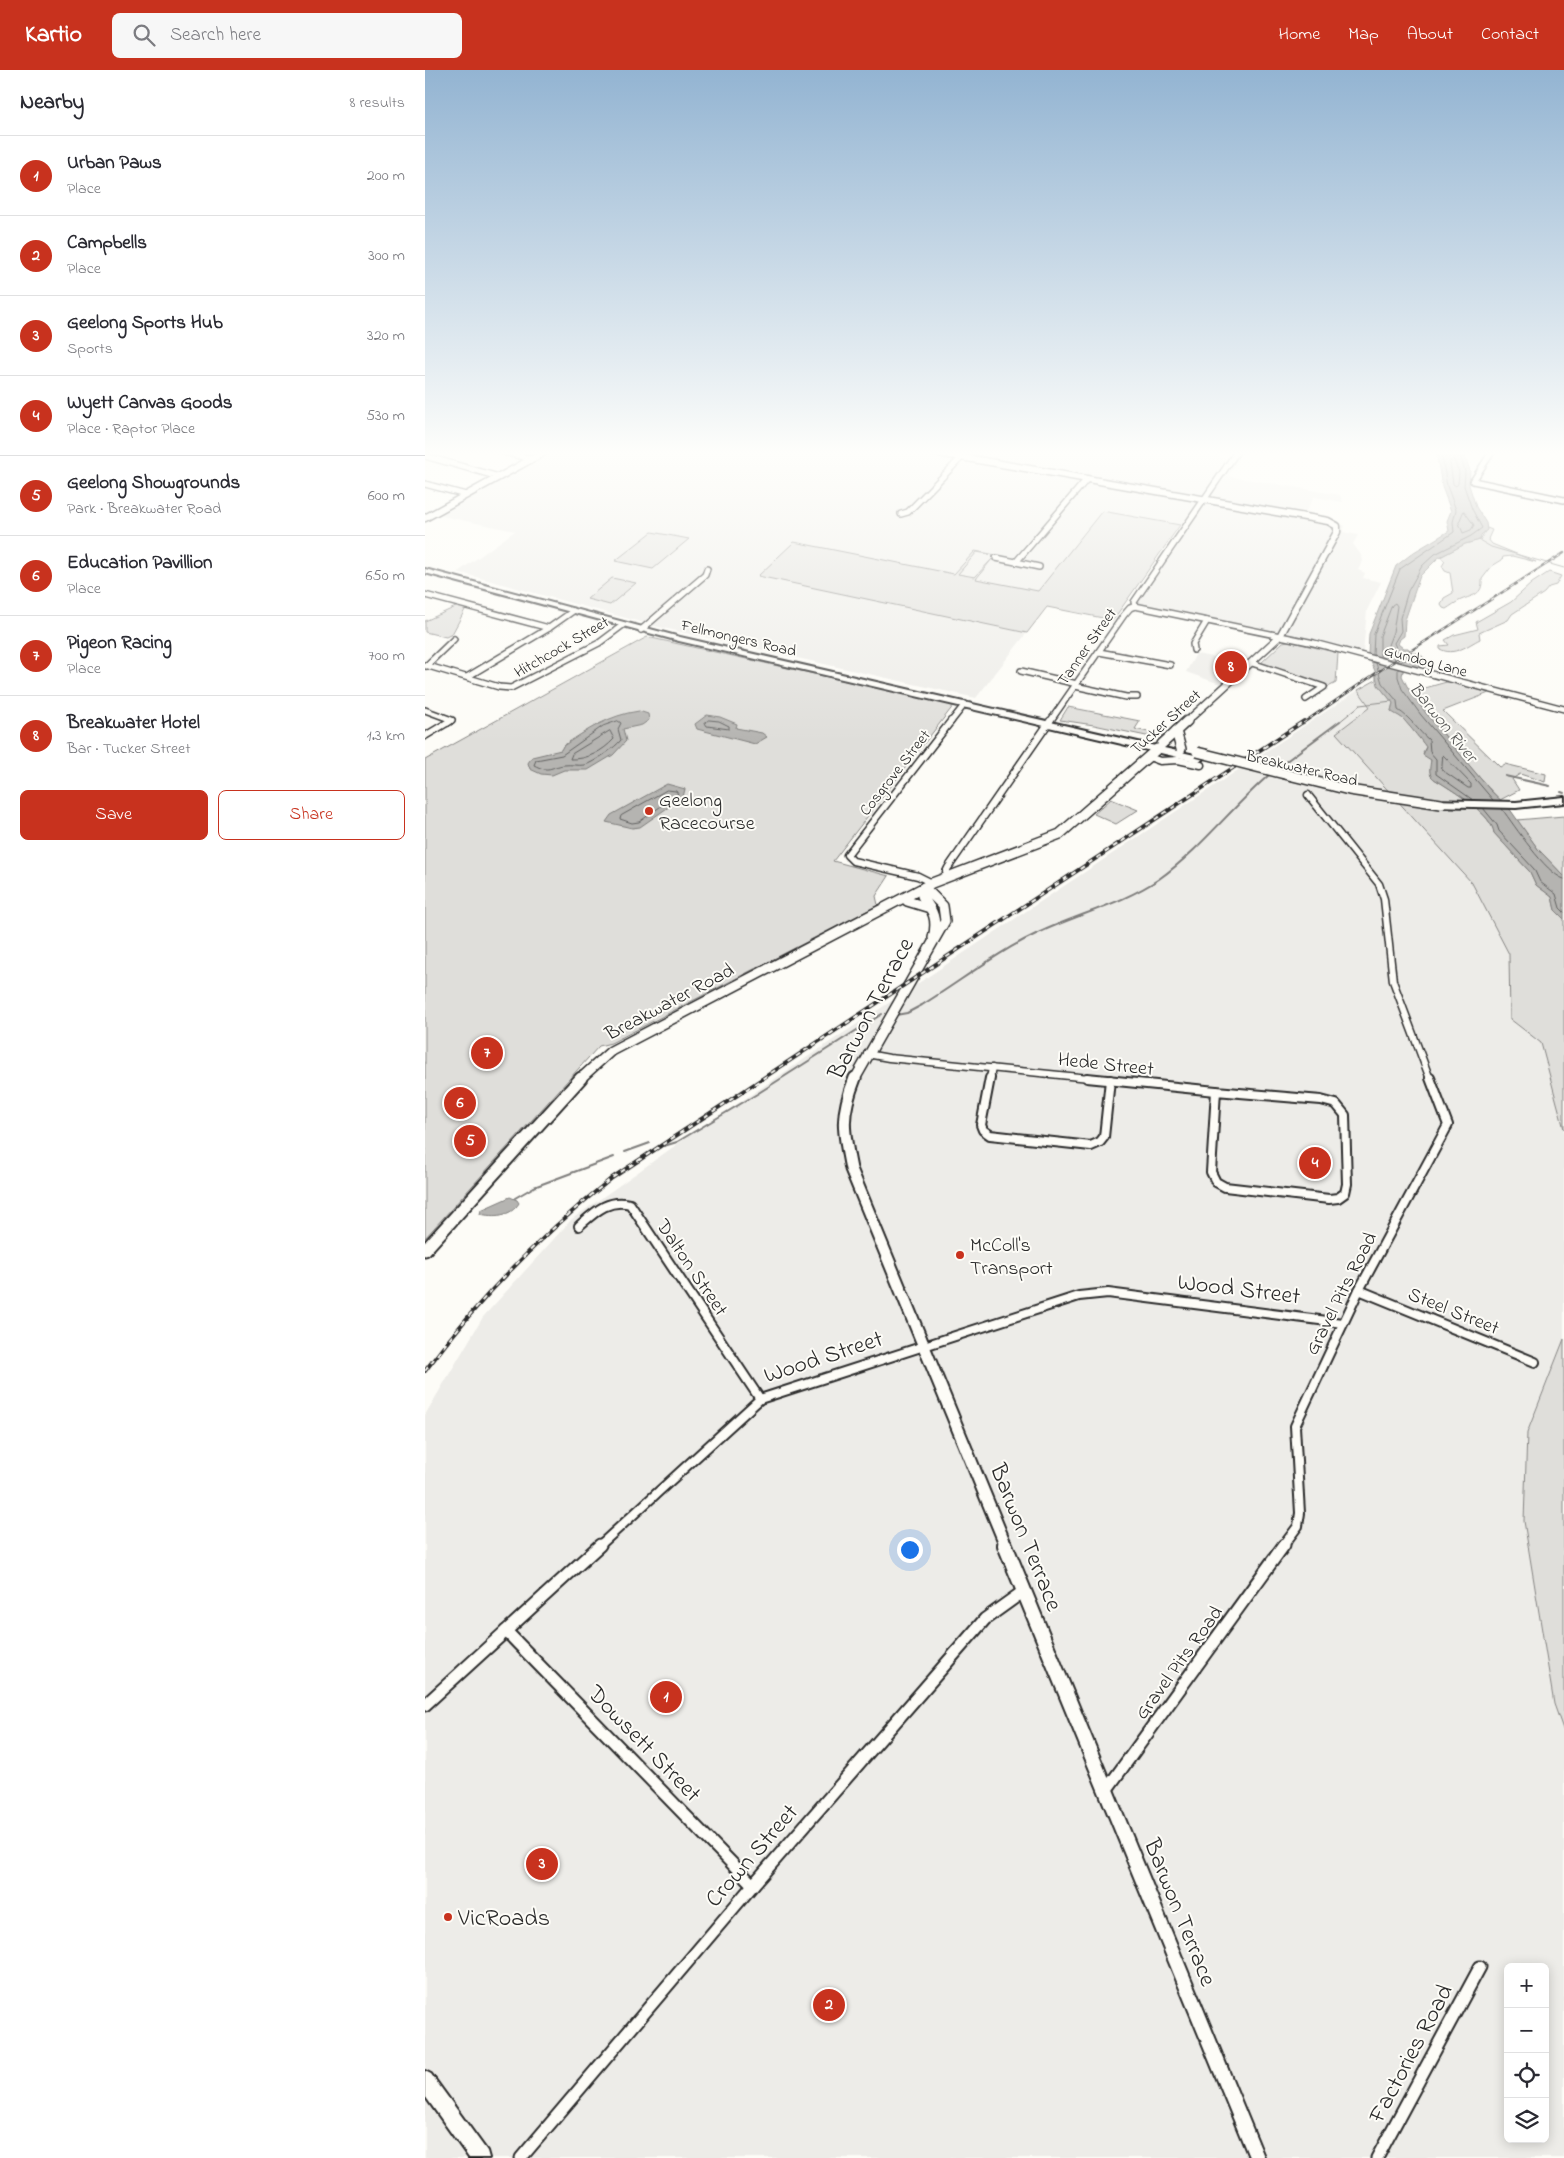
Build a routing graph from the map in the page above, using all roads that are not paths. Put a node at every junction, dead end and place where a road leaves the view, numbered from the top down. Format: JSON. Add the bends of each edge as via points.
{"nodes":[{"id":1,"x":1028,"y":547,"type":"edge"},
{"id":2,"x":1172,"y":547,"type":"edge"},
{"id":3,"x":1329,"y":547,"type":"edge"},
{"id":4,"x":996,"y":558,"type":"dead end"},
{"id":5,"x":1016,"y":562,"type":"junction"},
{"id":6,"x":1039,"y":567,"type":"dead end"},
{"id":7,"x":707,"y":569,"type":"dead end"},
{"id":8,"x":425,"y":571,"type":"edge"},
{"id":9,"x":425,"y":596,"type":"edge"},
{"id":10,"x":1135,"y":606,"type":"junction"},
{"id":11,"x":573,"y":612,"type":"junction"},
{"id":12,"x":1207,"y":621,"type":"junction"},
{"id":13,"x":623,"y":625,"type":"junction"},
{"id":14,"x":549,"y":628,"type":"junction"},
{"id":15,"x":641,"y":630,"type":"junction"},
{"id":16,"x":1281,"y":636,"type":"junction"},
{"id":17,"x":454,"y":639,"type":"dead end"},
{"id":18,"x":1194,"y":650,"type":"dead end"},
{"id":19,"x":1099,"y":652,"type":"junction"},
{"id":20,"x":1252,"y":663,"type":"junction"},
{"id":21,"x":425,"y":665,"type":"edge"},
{"id":22,"x":1170,"y":665,"type":"dead end"},
{"id":23,"x":1021,"y":671,"type":"dead end"},
{"id":24,"x":467,"y":677,"type":"junction"},
{"id":25,"x":1076,"y":685,"type":"junction"},
{"id":26,"x":1137,"y":697,"type":"dead end"},
{"id":27,"x":1306,"y":699,"type":"dead end"},
{"id":28,"x":965,"y":704,"type":"junction"},
{"id":29,"x":1564,"y":709,"type":"edge"},
{"id":30,"x":425,"y":710,"type":"edge"},
{"id":31,"x":1049,"y":723,"type":"junction"},
{"id":32,"x":1176,"y":731,"type":"junction"},
{"id":33,"x":425,"y":736,"type":"edge"},
{"id":34,"x":1160,"y":746,"type":"junction"},
{"id":35,"x":1181,"y":749,"type":"junction"},
{"id":36,"x":1149,"y":757,"type":"junction"},
{"id":37,"x":1199,"y":759,"type":"junction"},
{"id":38,"x":1308,"y":795,"type":"dead end"},
{"id":39,"x":1564,"y":800,"type":"edge"},
{"id":40,"x":952,"y":876,"type":"junction"},
{"id":41,"x":927,"y":887,"type":"junction"},
{"id":42,"x":907,"y":900,"type":"junction"},
{"id":43,"x":893,"y":905,"type":"junction"},
{"id":44,"x":936,"y":914,"type":"junction"},
{"id":45,"x":933,"y":938,"type":"junction"},
{"id":46,"x":867,"y":1054,"type":"junction"},
{"id":47,"x":993,"y":1068,"type":"junction"},
{"id":48,"x":1110,"y":1080,"type":"junction"},
{"id":49,"x":1216,"y":1090,"type":"junction"},
{"id":50,"x":579,"y":1226,"type":"dead end"},
{"id":51,"x":425,"y":1250,"type":"edge"},
{"id":52,"x":1359,"y":1290,"type":"junction"},
{"id":53,"x":1343,"y":1323,"type":"junction"},
{"id":54,"x":924,"y":1345,"type":"junction"},
{"id":55,"x":1535,"y":1362,"type":"dead end"},
{"id":56,"x":760,"y":1399,"type":"junction"},
{"id":57,"x":1024,"y":1591,"type":"junction"},
{"id":58,"x":506,"y":1631,"type":"junction"},
{"id":59,"x":425,"y":1706,"type":"edge"},
{"id":60,"x":1107,"y":1790,"type":"junction"},
{"id":61,"x":753,"y":1885,"type":"junction"},
{"id":62,"x":1480,"y":1967,"type":"dead end"},
{"id":63,"x":425,"y":2080,"type":"edge"},
{"id":64,"x":481,"y":2158,"type":"edge"},
{"id":65,"x":521,"y":2158,"type":"edge"},
{"id":66,"x":1257,"y":2158,"type":"edge"},
{"id":67,"x":1377,"y":2158,"type":"edge"}],
"edges":[{"from":1,"to":5,"type":"street"},
{"from":2,"to":10,"type":"street","name":"Tanner Street","via":[[1133,602]]},
{"from":3,"to":16,"type":"street","name":"Tucker Street"},
{"from":4,"to":5,"type":"street"},
{"from":5,"to":6,"type":"street"},
{"from":7,"to":15,"type":"street"},
{"from":8,"to":11,"type":"main road","name":"Fellmongers Road"},
{"from":9,"to":14,"type":"street"},
{"from":10,"to":12,"type":"street","name":"Gundog Lane"},
{"from":10,"to":19,"type":"street","name":"Tanner Street","via":[[1128,610]]},
{"from":11,"to":13,"type":"main road","name":"Fellmongers Road"},
{"from":11,"to":14,"type":"street"},
{"from":12,"to":16,"type":"street","name":"Gundog Lane"},
{"from":12,"to":18,"type":"street","via":[[1193,644]]},
{"from":13,"to":15,"type":"main road","name":"Fellmongers Road"},
{"from":13,"to":24,"type":"street","name":"Hitchcock Street","via":[[601,641],[516,687],[503,688]]},
{"from":14,"to":24,"type":"street"},
{"from":15,"to":28,"type":"main road","name":"Fellmongers Road"},
{"from":16,"to":20,"type":"street","name":"Tucker Street"},
{"from":16,"to":29,"type":"street","name":"Gundog Lane"},
{"from":17,"to":21,"type":"street"},
{"from":19,"to":22,"type":"street"},
{"from":19,"to":25,"type":"street","name":"Tanner Street"},
{"from":20,"to":27,"type":"street","via":[[1324,687]]},
{"from":20,"to":32,"type":"street","name":"Tucker Street"},
{"from":21,"to":24,"type":"street","name":"Hitchcock Street"},
{"from":23,"to":25,"type":"street"},
{"from":25,"to":26,"type":"street"},
{"from":25,"to":31,"type":"street","name":"Tanner Street"},
{"from":28,"to":31,"type":"main road","name":"Fellmongers Road"},
{"from":28,"to":41,"type":"street","name":"Cosgrove Street","via":[[849,851],[848,857],[853,861],[912,876]]},
{"from":30,"to":33,"type":"street","via":[[453,720]]},
{"from":31,"to":34,"type":"main road","name":"Fellmongers Road"},
{"from":31,"to":40,"type":"street","name":"Tanner Street","via":[[946,871]]},
{"from":32,"to":34,"type":"street","name":"Tucker Street"},
{"from":32,"to":35,"type":"street"},
{"from":34,"to":35,"type":"main road","name":"Breakwater Road"},
{"from":34,"to":36,"type":"street","name":"Tucker Street"},
{"from":34,"to":37,"type":"main road","name":"Breakwater Road"},
{"from":35,"to":37,"type":"main road","name":"Breakwater Road"},
{"from":36,"to":37,"type":"street","via":[[1160,761]]},
{"from":36,"to":40,"type":"street","name":"Tucker Street","via":[[1064,832]]},
{"from":37,"to":39,"type":"main road","name":"Breakwater Road","bridge":true,"via":[[1353,794],[1401,801],[1516,804]]},
{"from":38,"to":52,"type":"street","name":"Gravel Pits Road","via":[[1379,884],[1384,898],[1393,981],[1448,1125]]},
{"from":40,"to":41,"type":"street","name":"Tucker Street"},
{"from":41,"to":42,"type":"street","name":"Tucker Street"},
{"from":41,"to":43,"type":"street","name":"Breakwater Road"},
{"from":41,"to":44,"type":"street"},
{"from":41,"to":45,"type":"street","name":"Barwon Terrace","via":[[941,903],[946,915],[944,924]]},
{"from":42,"to":43,"type":"street","name":"Tucker Street"},
{"from":42,"to":44,"type":"street","via":[[924,904]]},
{"from":43,"to":51,"type":"street","name":"Breakwater Road","via":[[631,1039],[601,1058]]},
{"from":44,"to":45,"type":"street","name":"Barwon Terrace"},
{"from":45,"to":46,"type":"street","name":"Barwon Terrace"},
{"from":46,"to":47,"type":"street","name":"Hede Street"},
{"from":46,"to":54,"type":"street","name":"Barwon Terrace","via":[[857,1070],[847,1099],[843,1129],[851,1169]]},
{"from":47,"to":48,"type":"street","name":"Hede Street"},
{"from":47,"to":48,"type":"street","via":[[981,1125],[983,1130],[990,1135],[1091,1146],[1104,1137]]},
{"from":48,"to":49,"type":"street","name":"Hede Street"},
{"from":49,"to":49,"type":"street","name":"Hede Street","via":[[1211,1172],[1216,1182],[1225,1187],[1329,1199],[1342,1196],[1347,1184],[1345,1115],[1340,1107],[1332,1102]]},
{"from":50,"to":56,"type":"street","name":"Dalton Street","via":[[608,1204],[620,1201],[630,1204]]},
{"from":52,"to":53,"type":"street","name":"Gravel Pits Road"},
{"from":52,"to":55,"type":"street","name":"Steel Street"},
{"from":53,"to":54,"type":"street","name":"Wood Street","via":[[1108,1293],[1079,1296]]},
{"from":53,"to":60,"type":"street","name":"Gravel Pits Road","via":[[1295,1426],[1298,1526]]},
{"from":54,"to":56,"type":"street","name":"Wood Street"},
{"from":54,"to":57,"type":"street","name":"Barwon Terrace"},
{"from":56,"to":58,"type":"street","name":"Wood Street"},
{"from":57,"to":60,"type":"street","name":"Barwon Terrace"},
{"from":57,"to":61,"type":"street","name":"Crown Street","via":[[985,1619]]},
{"from":58,"to":59,"type":"street","name":"Wood Street"},
{"from":58,"to":61,"type":"street","name":"Dowsett Street"},
{"from":60,"to":66,"type":"street","name":"Barwon Terrace"},
{"from":61,"to":65,"type":"street","name":"Crown Street"},
{"from":62,"to":67,"type":"street","name":"Factories Road"},
{"from":63,"to":64,"type":"main road"}]}
